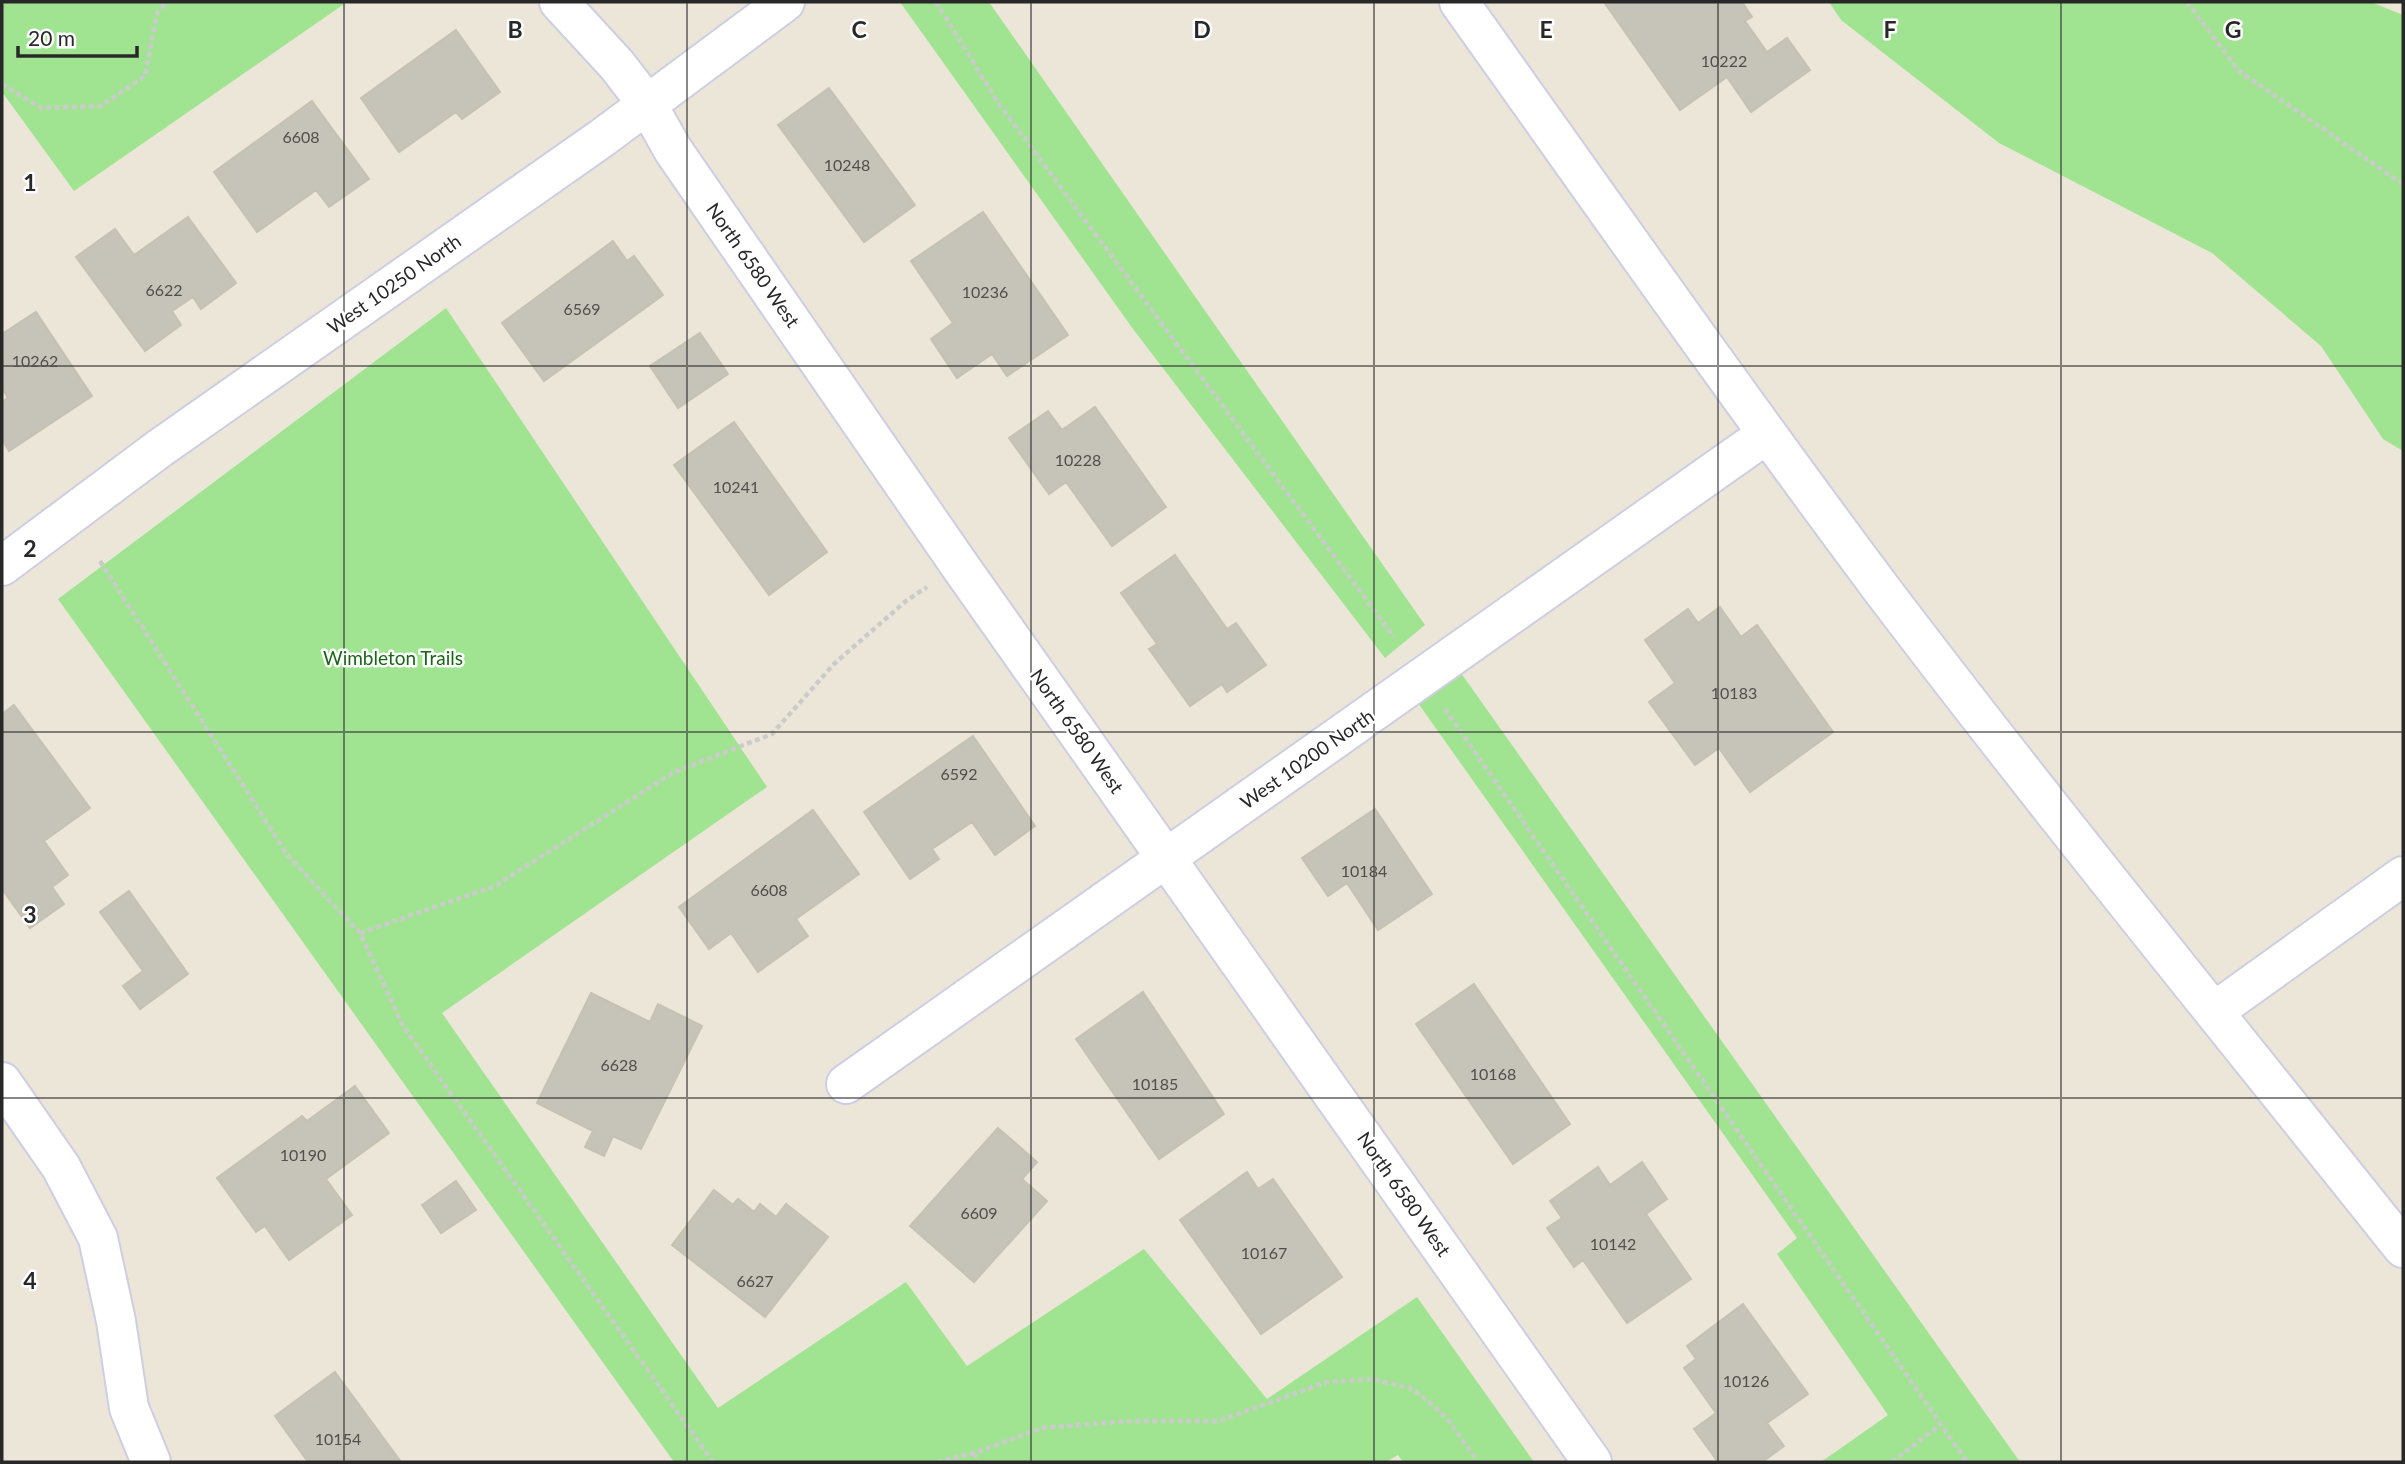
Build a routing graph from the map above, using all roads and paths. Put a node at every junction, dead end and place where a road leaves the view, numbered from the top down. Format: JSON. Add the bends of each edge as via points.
{"nodes":[{"id":1,"x":166,"y":2,"type":"edge"},
{"id":2,"x":559,"y":2,"type":"edge"},
{"id":3,"x":785,"y":2,"type":"edge"},
{"id":4,"x":936,"y":2,"type":"edge"},
{"id":5,"x":1459,"y":2,"type":"edge"},
{"id":6,"x":2187,"y":2,"type":"edge"},
{"id":7,"x":2,"y":84,"type":"edge"},
{"id":8,"x":647,"y":104,"type":"junction"},
{"id":9,"x":2403,"y":184,"type":"edge"},
{"id":10,"x":1767,"y":434,"type":"junction"},
{"id":11,"x":100,"y":561,"type":"dead end"},
{"id":12,"x":2,"y":566,"type":"edge"},
{"id":13,"x":926,"y":587,"type":"dead end"},
{"id":14,"x":1394,"y":637,"type":"dead end"},
{"id":15,"x":1444,"y":707,"type":"dead end"},
{"id":16,"x":1168,"y":858,"type":"junction"},
{"id":17,"x":2403,"y":876,"type":"edge"},
{"id":18,"x":360,"y":933,"type":"junction"},
{"id":19,"x":2215,"y":1011,"type":"junction"},
{"id":20,"x":2,"y":1082,"type":"edge"},
{"id":21,"x":846,"y":1084,"type":"dead end"},
{"id":22,"x":2403,"y":1248,"type":"edge"},
{"id":23,"x":1940,"y":1425,"type":"junction"},
{"id":24,"x":974,"y":1453,"type":"junction"},
{"id":25,"x":150,"y":1462,"type":"edge"},
{"id":26,"x":713,"y":1462,"type":"edge"},
{"id":27,"x":937,"y":1462,"type":"edge"},
{"id":28,"x":978,"y":1462,"type":"edge"},
{"id":29,"x":1478,"y":1462,"type":"edge"},
{"id":30,"x":1592,"y":1462,"type":"edge"},
{"id":31,"x":1892,"y":1462,"type":"edge"},
{"id":32,"x":1967,"y":1462,"type":"edge"}],
"edges":[{"from":1,"to":7,"type":"path","via":[[157,13],[145,76],[101,106],[41,108]]},
{"from":2,"to":8,"type":"street","name":"North 6580 West"},
{"from":3,"to":8,"type":"street","name":"West 10250 North"},
{"from":4,"to":14,"type":"path","via":[[999,104]]},
{"from":5,"to":10,"type":"street"},
{"from":6,"to":9,"type":"path","via":[[2239,71]]},
{"from":8,"to":12,"type":"street","name":"West 10250 North","via":[[160,448]]},
{"from":8,"to":16,"type":"street","name":"North 6580 West","via":[[673,150],[960,566]]},
{"from":10,"to":16,"type":"street","name":"West 10200 North"},
{"from":10,"to":19,"type":"street","via":[[1968,701]]},
{"from":11,"to":18,"type":"path","via":[[288,856]]},
{"from":13,"to":18,"type":"path","via":[[834,664],[772,734],[674,772],[495,886]]},
{"from":15,"to":23,"type":"path"},
{"from":16,"to":21,"type":"street","name":"West 10200 North"},
{"from":16,"to":30,"type":"street","name":"North 6580 West"},
{"from":17,"to":19,"type":"street"},
{"from":18,"to":26,"type":"path","via":[[403,1026]]},
{"from":19,"to":22,"type":"street"},
{"from":20,"to":25,"type":"street","via":[[61,1167],[98,1238],[129,1408]]},
{"from":23,"to":31,"type":"path"},
{"from":23,"to":32,"type":"path"},
{"from":24,"to":27,"type":"path"},
{"from":24,"to":28,"type":"path"},
{"from":24,"to":29,"type":"path","via":[[1042,1428],[1218,1421],[1327,1382],[1373,1379],[1413,1389],[1447,1418]]}]}
